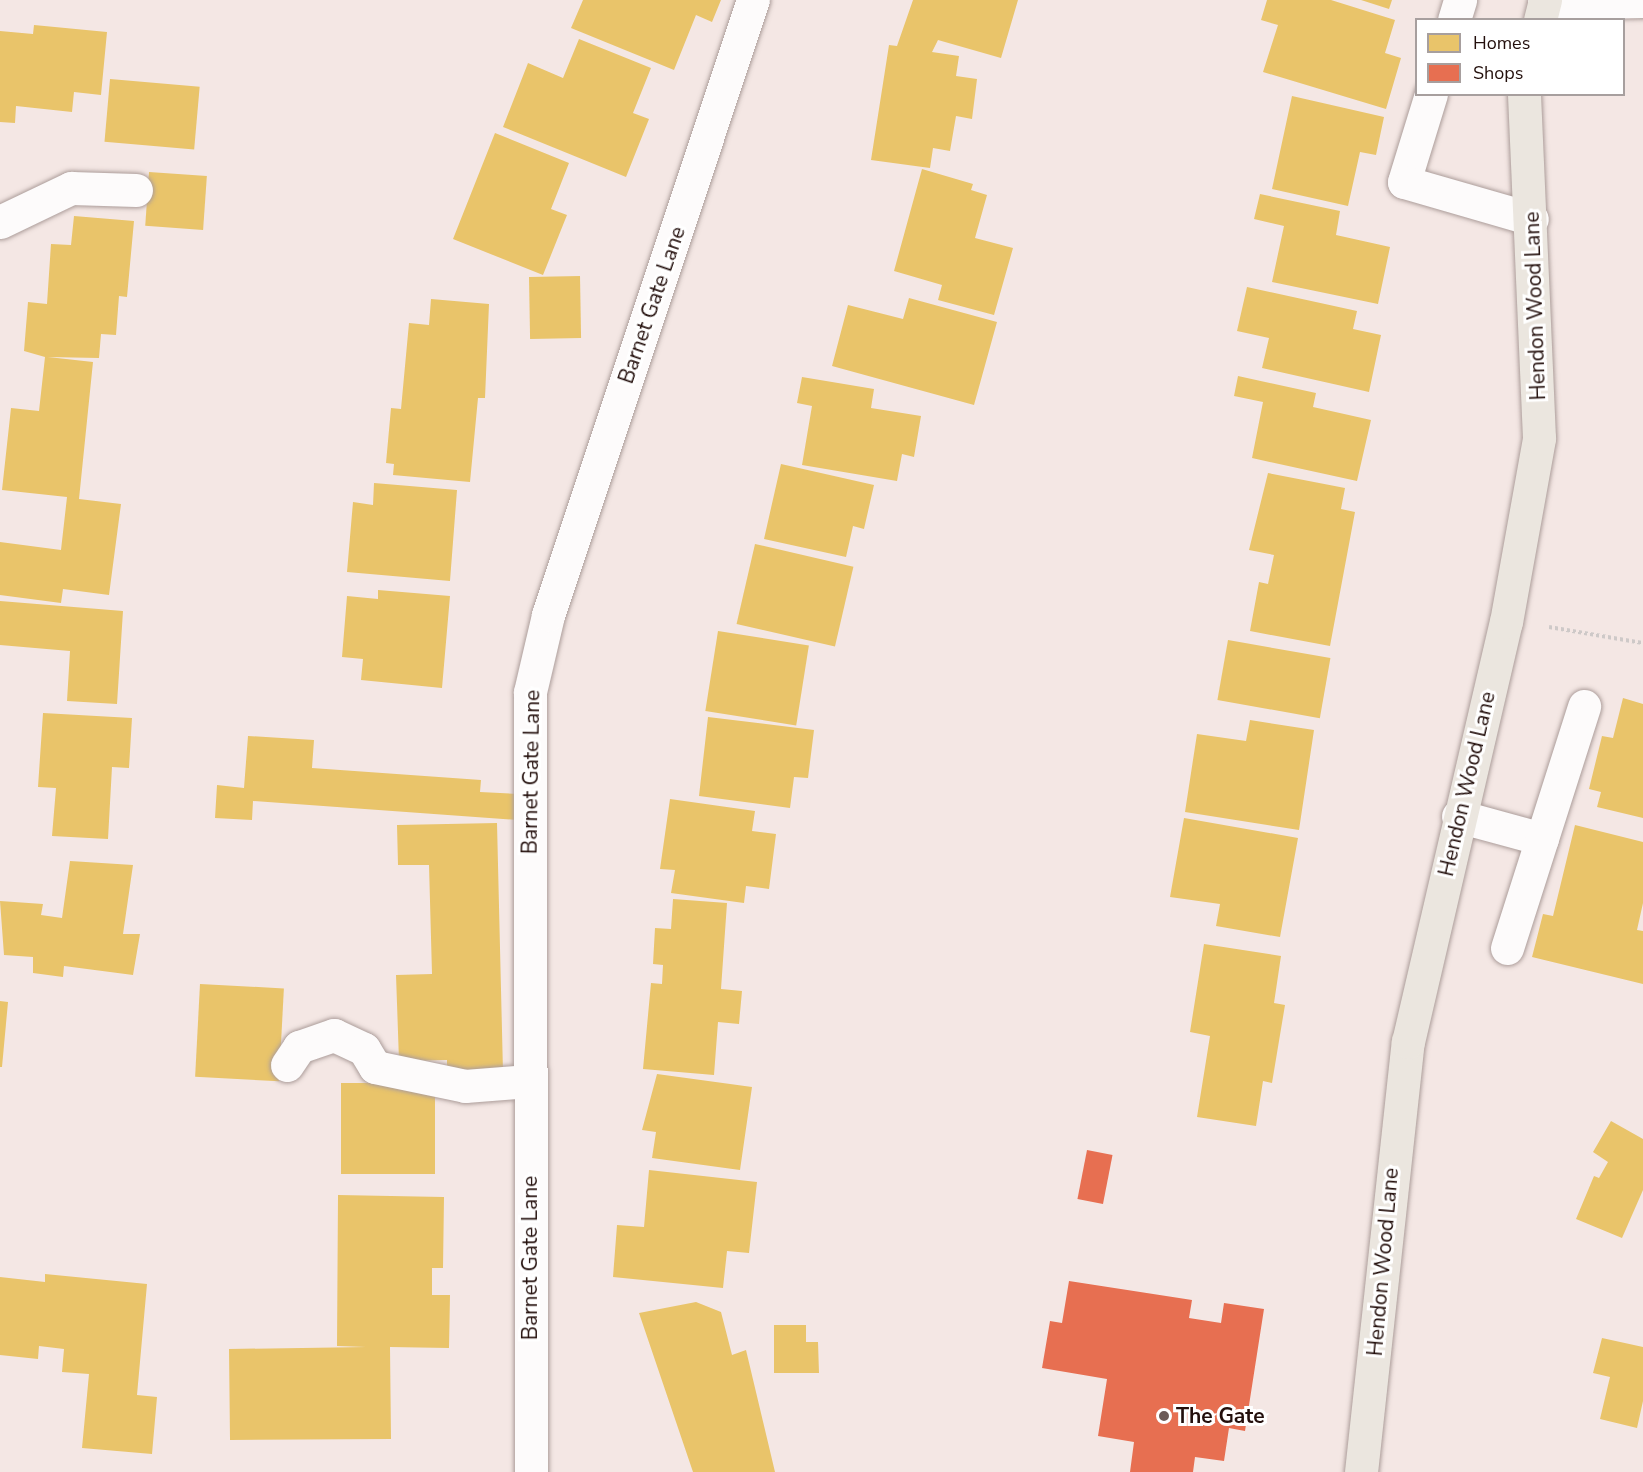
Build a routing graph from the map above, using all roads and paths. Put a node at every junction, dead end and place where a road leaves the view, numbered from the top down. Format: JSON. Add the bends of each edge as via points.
{"nodes":[{"id":1,"x":753,"y":0,"type":"edge"},
{"id":2,"x":1460,"y":0,"type":"edge"},
{"id":3,"x":1643,"y":1,"type":"edge"},
{"id":4,"x":1543,"y":8,"type":"edge"},
{"id":5,"x":1455,"y":18,"type":"edge"},
{"id":6,"x":1430,"y":96,"type":"edge"},
{"id":7,"x":1524,"y":96,"type":"edge"},
{"id":8,"x":136,"y":190,"type":"dead end"},
{"id":9,"x":1533,"y":219,"type":"junction"},
{"id":10,"x":0,"y":222,"type":"edge"},
{"id":11,"x":1542,"y":626,"type":"dead end"},
{"id":12,"x":1643,"y":644,"type":"edge"},
{"id":13,"x":1584,"y":706,"type":"dead end"},
{"id":14,"x":1458,"y":816,"type":"junction"},
{"id":15,"x":1542,"y":839,"type":"junction"},
{"id":16,"x":1507,"y":948,"type":"dead end"},
{"id":17,"x":287,"y":1065,"type":"dead end"},
{"id":18,"x":529,"y":1081,"type":"junction"},
{"id":19,"x":531,"y":1472,"type":"edge"},
{"id":20,"x":1360,"y":1472,"type":"edge"}],
"edges":[{"from":1,"to":18,"type":"street","name":"Barnet Gate Lane","via":[[548,615],[530,692]]},
{"from":2,"to":5,"type":"street"},
{"from":3,"to":4,"type":"street"},
{"from":6,"to":9,"type":"street","via":[[1404,182]]},
{"from":7,"to":9,"type":"main road","name":"Hendon Wood Lane"},
{"from":8,"to":10,"type":"street","via":[[71,188]]},
{"from":9,"to":14,"type":"main road","name":"Hendon Wood Lane","via":[[1539,438],[1506,622]]},
{"from":11,"to":12,"type":"path"},
{"from":13,"to":15,"type":"street"},
{"from":14,"to":15,"type":"street"},
{"from":14,"to":20,"type":"main road","name":"Hendon Wood Lane","via":[[1408,1042]]},
{"from":15,"to":16,"type":"street"},
{"from":17,"to":18,"type":"street","via":[[299,1047],[334,1035],[364,1049],[375,1067],[465,1086]]},
{"from":18,"to":19,"type":"street","name":"Barnet Gate Lane"}]}
